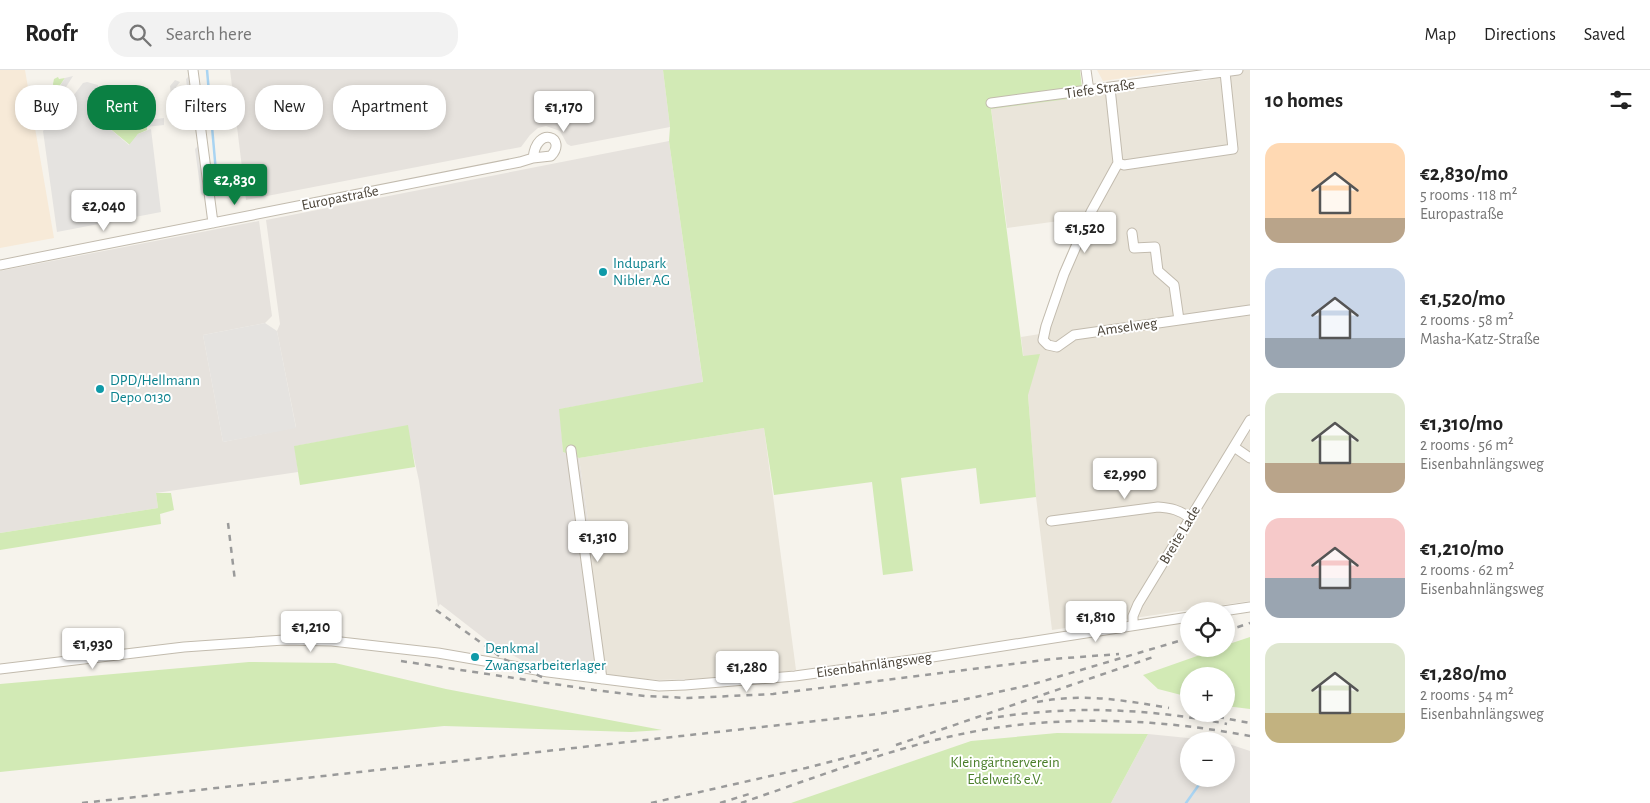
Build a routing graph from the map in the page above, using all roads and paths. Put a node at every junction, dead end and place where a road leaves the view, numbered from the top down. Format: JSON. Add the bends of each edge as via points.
{"nodes":[{"id":1,"x":193,"y":70,"type":"edge"},
{"id":2,"x":1086,"y":70,"type":"edge"},
{"id":3,"x":1238,"y":70,"type":"edge"},
{"id":4,"x":1225,"y":72,"type":"junction"},
{"id":5,"x":1198,"y":73,"type":"edge"},
{"id":6,"x":1110,"y":88,"type":"junction"},
{"id":7,"x":1089,"y":90,"type":"junction"},
{"id":8,"x":991,"y":103,"type":"dead end"},
{"id":9,"x":533,"y":158,"type":"dead end"},
{"id":10,"x":1118,"y":163,"type":"junction"},
{"id":11,"x":213,"y":223,"type":"junction"},
{"id":12,"x":1132,"y":233,"type":"dead end"},
{"id":13,"x":0,"y":264,"type":"edge"},
{"id":14,"x":1250,"y":310,"type":"edge"},
{"id":15,"x":1179,"y":320,"type":"junction"},
{"id":16,"x":1250,"y":420,"type":"edge"},
{"id":17,"x":1234,"y":447,"type":"junction"},
{"id":18,"x":571,"y":450,"type":"dead end"},
{"id":19,"x":1250,"y":458,"type":"edge"},
{"id":20,"x":1190,"y":518,"type":"junction"},
{"id":21,"x":1051,"y":521,"type":"dead end"},
{"id":22,"x":1250,"y":607,"type":"edge"},
{"id":23,"x":1235,"y":609,"type":"edge"},
{"id":24,"x":1180,"y":618,"type":"edge"},
{"id":25,"x":1133,"y":625,"type":"junction"},
{"id":26,"x":0,"y":669,"type":"edge"},
{"id":27,"x":602,"y":679,"type":"junction"}],
"edges":[{"from":1,"to":11,"type":"street"},
{"from":2,"to":7,"type":"street"},
{"from":3,"to":4,"type":"street","name":"Tiefe Straße"},
{"from":4,"to":5,"type":"street","name":"Tiefe Straße"},
{"from":4,"to":10,"type":"street","via":[[1233,149],[1124,165]]},
{"from":5,"to":6,"type":"street","name":"Tiefe Straße"},
{"from":6,"to":7,"type":"street","name":"Tiefe Straße"},
{"from":6,"to":10,"type":"street"},
{"from":7,"to":8,"type":"street","name":"Tiefe Straße"},
{"from":9,"to":11,"type":"street","name":"Europastraße"},
{"from":10,"to":15,"type":"street","name":"Amselweg","via":[[1091,212],[1064,274],[1043,340],[1057,347],[1074,335]]},
{"from":11,"to":13,"type":"street","name":"Europastraße"},
{"from":12,"to":15,"type":"street","name":"Amselweg","via":[[1134,248],[1155,247],[1158,271],[1174,285]]},
{"from":14,"to":15,"type":"street","name":"Amselweg"},
{"from":16,"to":17,"type":"street","name":"Breite Lade"},
{"from":17,"to":19,"type":"street"},
{"from":17,"to":20,"type":"street","name":"Breite Lade"},
{"from":18,"to":27,"type":"street"},
{"from":20,"to":21,"type":"street","via":[[1182,511],[1158,507]]},
{"from":20,"to":25,"type":"street","name":"Breite Lade","via":[[1138,604]]},
{"from":22,"to":23,"type":"street"},
{"from":24,"to":25,"type":"street","name":"Eisenbahnlängsweg"},
{"from":25,"to":27,"type":"street","name":"Eisenbahnlängsweg","via":[[740,682],[659,686]]},
{"from":26,"to":27,"type":"street","name":"Eisenbahnlängsweg","via":[[184,647],[284,640],[420,651]]}]}
